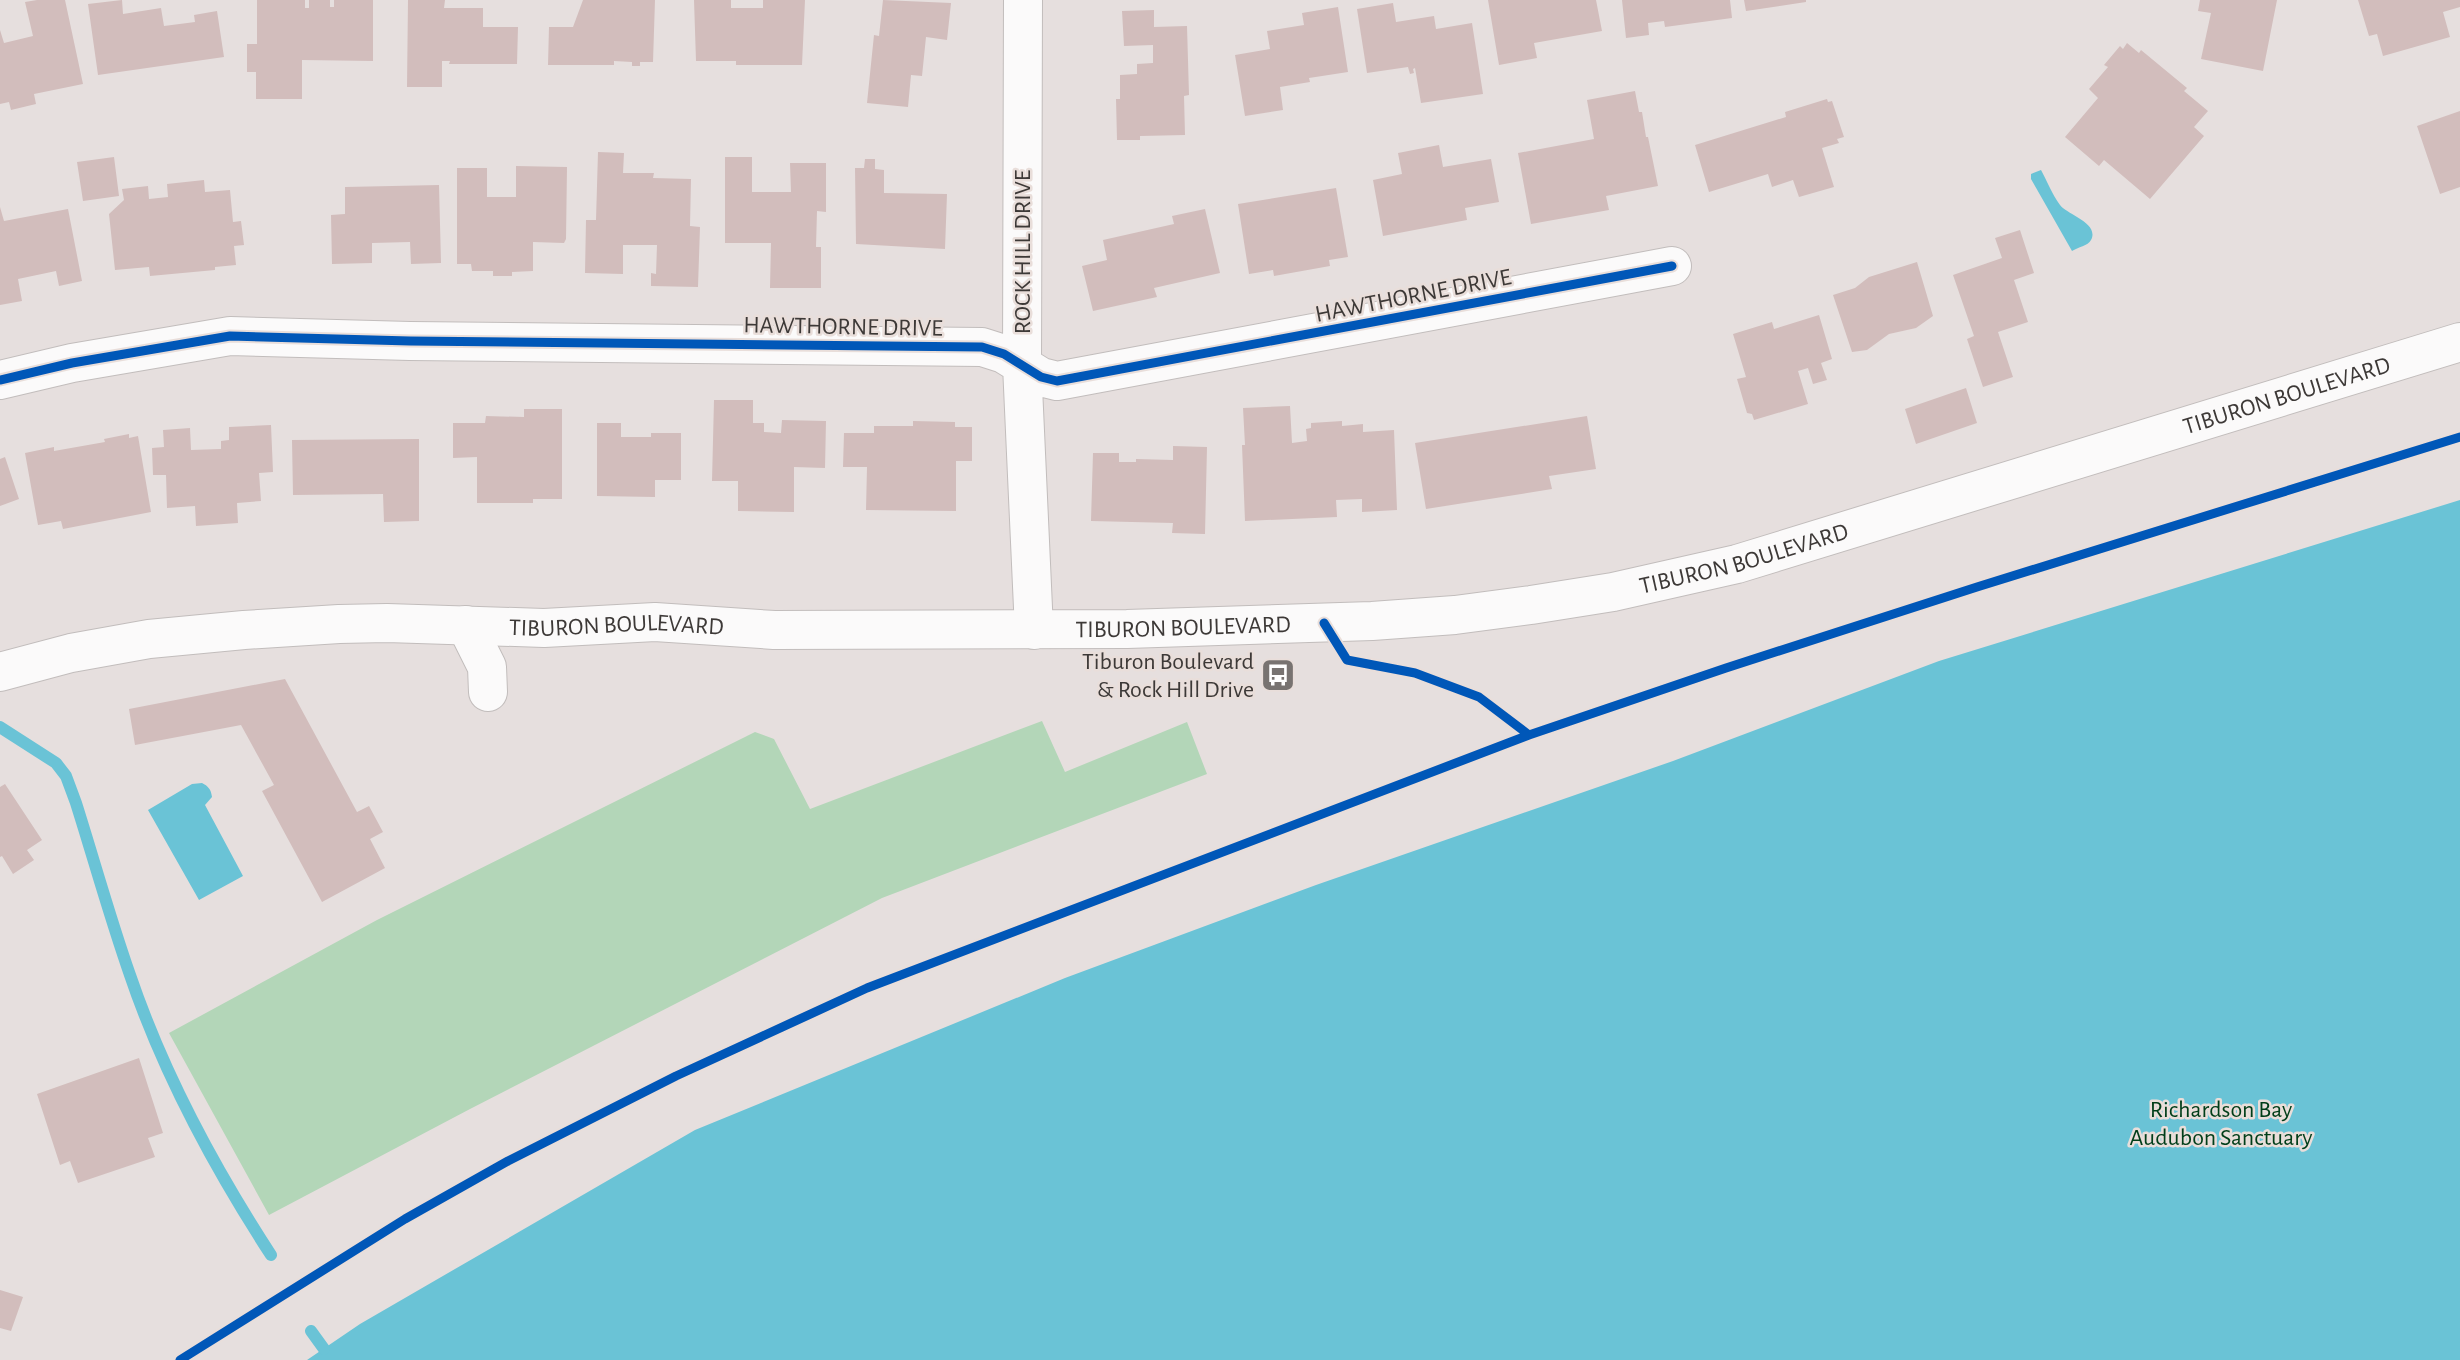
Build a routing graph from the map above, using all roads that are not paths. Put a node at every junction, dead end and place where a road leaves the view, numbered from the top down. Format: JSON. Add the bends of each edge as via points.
{"nodes":[{"id":1,"x":1023,"y":0,"type":"edge"},
{"id":2,"x":1672,"y":266,"type":"dead end"},
{"id":3,"x":2460,"y":342,"type":"edge"},
{"id":4,"x":1022,"y":365,"type":"junction"},
{"id":5,"x":0,"y":380,"type":"edge"},
{"id":6,"x":466,"y":625,"type":"junction"},
{"id":7,"x":1034,"y":630,"type":"junction"},
{"id":8,"x":0,"y":672,"type":"edge"},
{"id":9,"x":488,"y":692,"type":"dead end"}],
"edges":[{"from":1,"to":4,"type":"main road","name":"ROCK HILL DRIVE"},
{"from":2,"to":4,"type":"main road","name":"HAWTHORNE DRIVE","via":[[1057,382]]},
{"from":3,"to":7,"type":"main road","name":"TIBURON BOULEVARD","via":[[1815,541],[1624,590],[1412,618]]},
{"from":4,"to":5,"type":"main road","name":"HAWTHORNE DRIVE","via":[[982,347],[230,336]]},
{"from":4,"to":7,"type":"main road","name":"ROCK HILL DRIVE"},
{"from":6,"to":7,"type":"main road","name":"TIBURON BOULEVARD","via":[[544,628],[655,622],[774,630]]},
{"from":6,"to":8,"type":"main road","name":"TIBURON BOULEVARD","via":[[339,624],[192,634],[71,653]]},
{"from":6,"to":9,"type":"main road","via":[[487,667]]}]}
